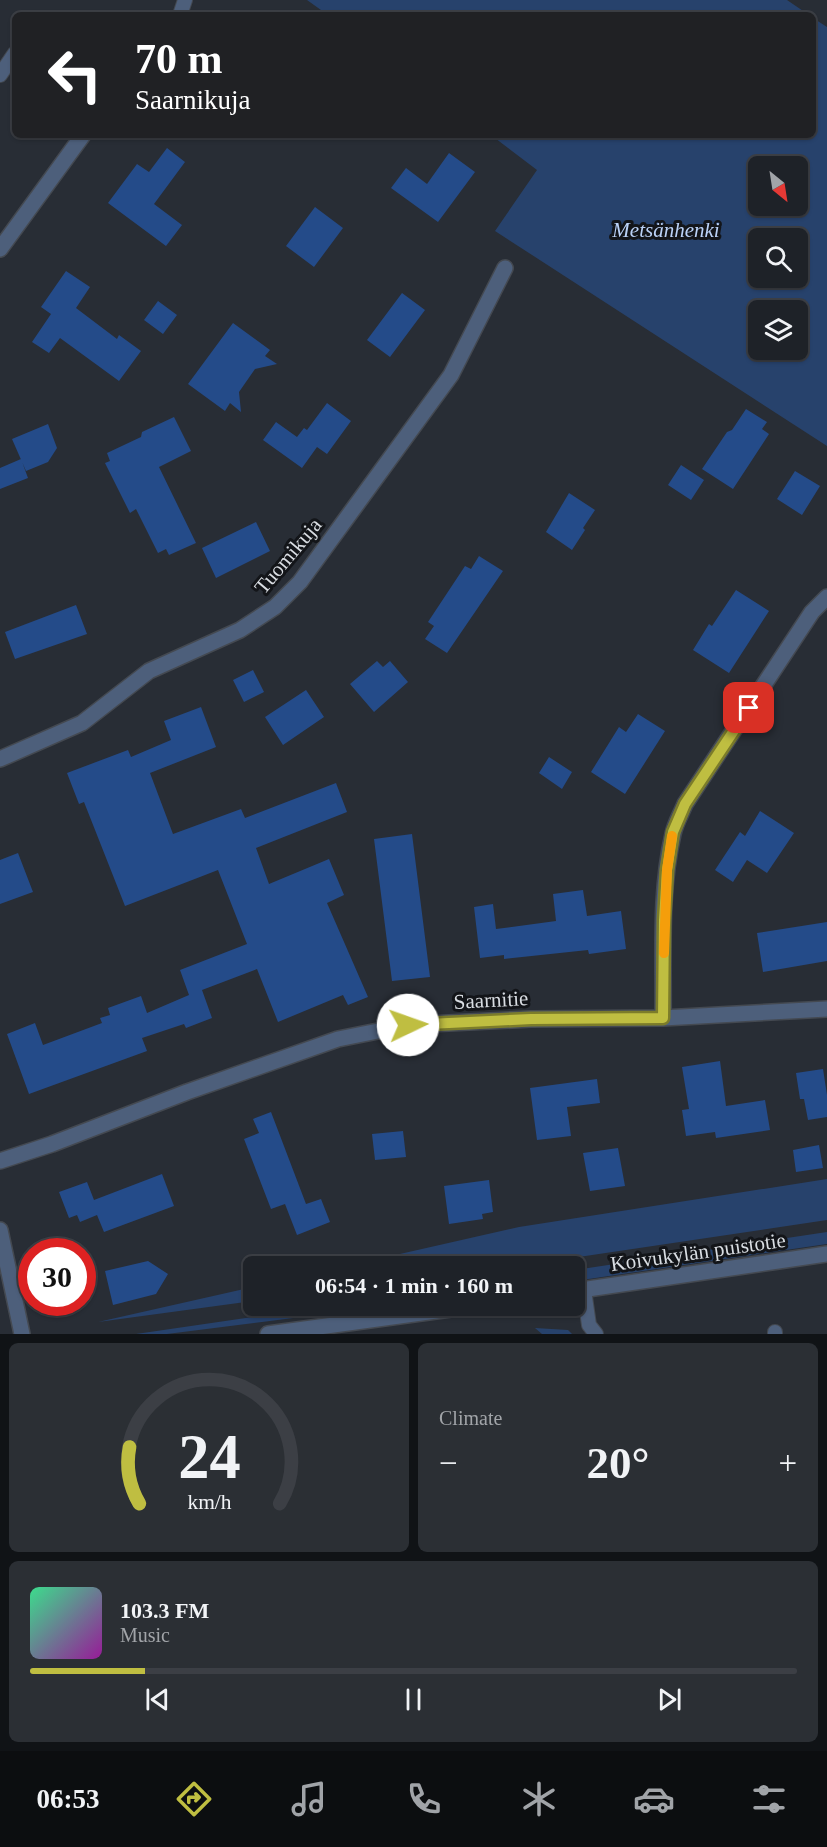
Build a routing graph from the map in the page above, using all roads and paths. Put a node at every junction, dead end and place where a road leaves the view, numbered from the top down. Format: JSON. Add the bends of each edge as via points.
{"nodes":[{"id":1,"x":12,"y":57,"type":"edge"},
{"id":2,"x":0,"y":75,"type":"edge"},
{"id":3,"x":81,"y":138,"type":"edge"},
{"id":4,"x":0,"y":249,"type":"edge"},
{"id":5,"x":505,"y":268,"type":"dead end"},
{"id":6,"x":827,"y":597,"type":"edge"},
{"id":7,"x":0,"y":759,"type":"edge"},
{"id":8,"x":827,"y":1009,"type":"edge"},
{"id":9,"x":663,"y":1018,"type":"junction"},
{"id":10,"x":0,"y":1161,"type":"edge"},
{"id":11,"x":0,"y":1230,"type":"edge"},
{"id":12,"x":827,"y":1254,"type":"edge"},
{"id":13,"x":585,"y":1290,"type":"edge"},
{"id":14,"x":585,"y":1311,"type":"edge"},
{"id":15,"x":418,"y":1316,"type":"edge"},
{"id":16,"x":344,"y":1329,"type":"edge"},
{"id":17,"x":22,"y":1334,"type":"edge"},
{"id":18,"x":268,"y":1334,"type":"edge"},
{"id":19,"x":596,"y":1334,"type":"edge"}],
"edges":[{"from":1,"to":2,"type":"lane"},
{"from":3,"to":4,"type":"street"},
{"from":5,"to":7,"type":"street","name":"Tuomikuja","via":[[451,375],[300,582],[275,608],[240,630],[149,671],[82,723]]},
{"from":6,"to":9,"type":"street","via":[[812,612],[685,804],[673,832],[664,920]]},
{"from":8,"to":9,"type":"street","name":"Saarnitie"},
{"from":9,"to":10,"type":"street","name":"Saarnitie","via":[[408,1025],[338,1040]]},
{"from":11,"to":17,"type":"street"},
{"from":12,"to":13,"type":"street","name":"Koivukylän puistotie"},
{"from":14,"to":19,"type":"lane"},
{"from":15,"to":16,"type":"street"},
{"from":16,"to":18,"type":"street"}]}
